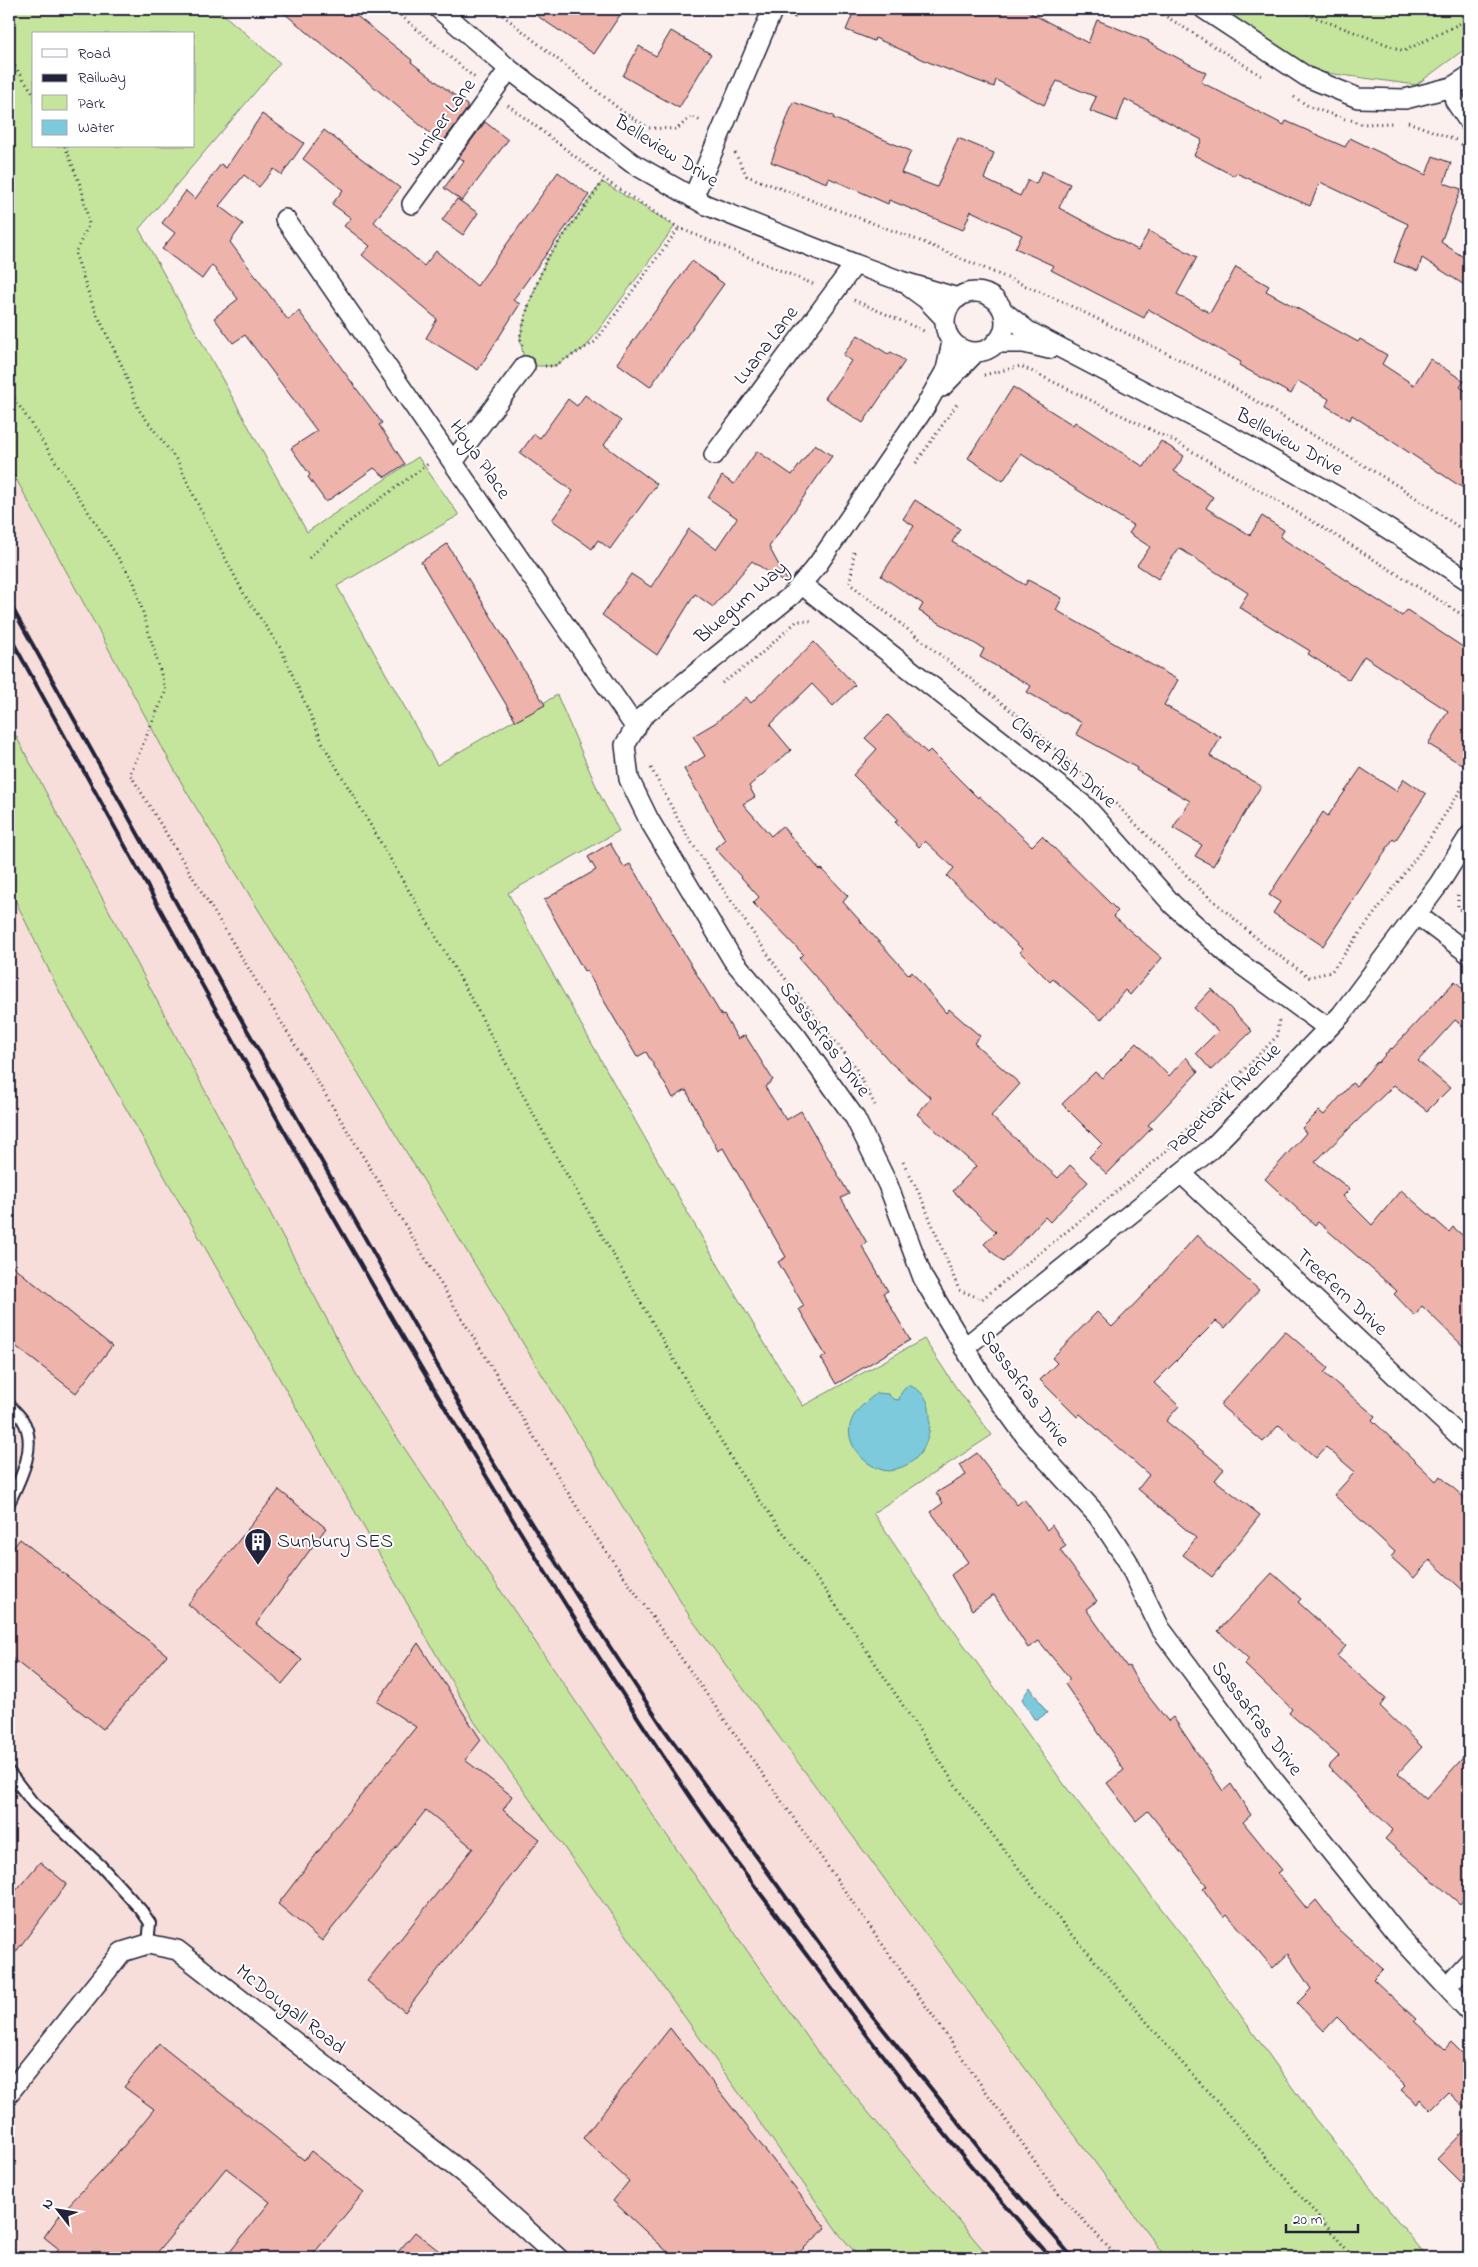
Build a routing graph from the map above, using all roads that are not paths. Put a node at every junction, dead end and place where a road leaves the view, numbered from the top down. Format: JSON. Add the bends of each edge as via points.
{"nodes":[{"id":1,"x":439,"y":9,"type":"edge"},
{"id":2,"x":773,"y":9,"type":"edge"},
{"id":3,"x":1204,"y":9,"type":"edge"},
{"id":4,"x":508,"y":69,"type":"junction"},
{"id":5,"x":1469,"y":76,"type":"edge"},
{"id":6,"x":1452,"y":87,"type":"junction"},
{"id":7,"x":1469,"y":122,"type":"edge"},
{"id":8,"x":693,"y":198,"type":"junction"},
{"id":9,"x":412,"y":204,"type":"dead end"},
{"id":10,"x":285,"y":219,"type":"dead end"},
{"id":11,"x":854,"y":264,"type":"junction"},
{"id":12,"x":901,"y":281,"type":"junction"},
{"id":13,"x":958,"y":298,"type":"junction"},
{"id":14,"x":1003,"y":311,"type":"junction"},
{"id":15,"x":945,"y":319,"type":"junction"},
{"id":16,"x":952,"y":342,"type":"junction"},
{"id":17,"x":995,"y":343,"type":"junction"},
{"id":18,"x":976,"y":352,"type":"junction"},
{"id":19,"x":1079,"y":356,"type":"junction"},
{"id":20,"x":525,"y":366,"type":"road end"},
{"id":21,"x":925,"y":407,"type":"junction"},
{"id":22,"x":714,"y":454,"type":"dead end"},
{"id":23,"x":453,"y":462,"type":"junction"},
{"id":24,"x":1469,"y":581,"type":"edge"},
{"id":25,"x":801,"y":584,"type":"junction"},
{"id":26,"x":636,"y":728,"type":"junction"},
{"id":27,"x":625,"y":745,"type":"joint"},
{"id":28,"x":1469,"y":836,"type":"edge"},
{"id":29,"x":1416,"y":914,"type":"junction"},
{"id":30,"x":1469,"y":954,"type":"edge"},
{"id":31,"x":1328,"y":1028,"type":"junction"},
{"id":32,"x":1181,"y":1173,"type":"junction"},
{"id":33,"x":964,"y":1348,"type":"junction"},
{"id":34,"x":9,"y":1404,"type":"edge"},
{"id":35,"x":1469,"y":1445,"type":"edge"},
{"id":36,"x":9,"y":1503,"type":"edge"},
{"id":37,"x":9,"y":1772,"type":"edge"},
{"id":38,"x":148,"y":1944,"type":"junction"},
{"id":39,"x":1469,"y":1962,"type":"edge"},
{"id":40,"x":1447,"y":1986,"type":"junction"},
{"id":41,"x":1469,"y":2011,"type":"edge"},
{"id":42,"x":9,"y":2093,"type":"edge"},
{"id":43,"x":558,"y":2258,"type":"edge"}],
"edges":[{"from":1,"to":4,"type":"street","name":"Belleview Drive"},
{"from":2,"to":8,"type":"street"},
{"from":3,"to":6,"type":"street","via":[[1307,77],[1358,98],[1405,99]]},
{"from":4,"to":8,"type":"street","name":"Belleview Drive","via":[[632,163]]},
{"from":4,"to":9,"type":"street","name":"Juniper Lane"},
{"from":5,"to":6,"type":"street"},
{"from":6,"to":7,"type":"street","via":[[1455,101]]},
{"from":8,"to":11,"type":"street","name":"Belleview Drive"},
{"from":10,"to":23,"type":"street","name":"Hoya Place"},
{"from":11,"to":12,"type":"street","name":"Belleview Drive"},
{"from":11,"to":22,"type":"street","name":"Luana Lane"},
{"from":12,"to":13,"type":"street","name":"Belleview Drive"},
{"from":12,"to":15,"type":"street","name":"Belleview Drive","via":[[926,299]]},
{"from":13,"to":14,"type":"street","via":[[976,292],[987,294],[998,302]]},
{"from":13,"to":15,"type":"street","via":[[952,302]]},
{"from":14,"to":17,"type":"street","via":[[1005,321],[1001,337]]},
{"from":14,"to":19,"type":"street","name":"Belleview Drive","via":[[1028,331]]},
{"from":15,"to":16,"type":"street"},
{"from":16,"to":18,"type":"street","via":[[966,351]]},
{"from":16,"to":21,"type":"street","name":"Bluegum Way","via":[[946,370]]},
{"from":17,"to":18,"type":"street"},
{"from":17,"to":19,"type":"street","name":"Belleview Drive","via":[[1024,343]]},
{"from":18,"to":21,"type":"street","name":"Bluegum Way"},
{"from":19,"to":24,"type":"street","name":"Belleview Drive","via":[[1232,436],[1340,498]]},
{"from":20,"to":23,"type":"street"},
{"from":21,"to":25,"type":"street","name":"Bluegum Way"},
{"from":23,"to":26,"type":"street","name":"Hoya Place"},
{"from":25,"to":26,"type":"street","name":"Bluegum Way","via":[[792,595],[642,717]]},
{"from":25,"to":31,"type":"street","name":"Claret Ash Drive","via":[[1086,807],[1172,904],[1231,957]]},
{"from":26,"to":27,"type":"street","name":"Bluegum Way"},
{"from":27,"to":33,"type":"street","name":"Sassafras Drive","via":[[629,780],[649,820],[733,960],[797,1037],[855,1118],[888,1185],[923,1278]]},
{"from":28,"to":29,"type":"street","name":"Paperbark Avenue"},
{"from":29,"to":30,"type":"street"},
{"from":29,"to":31,"type":"street","name":"Paperbark Avenue"},
{"from":31,"to":32,"type":"street","name":"Paperbark Avenue","via":[[1210,1149]]},
{"from":32,"to":33,"type":"street","name":"Paperbark Avenue"},
{"from":32,"to":35,"type":"street","name":"Treefern Drive"},
{"from":33,"to":40,"type":"street","name":"Sassafras Drive","via":[[1026,1437],[1098,1516],[1127,1560],[1160,1628],[1275,1782],[1398,1935]]},
{"from":34,"to":36,"type":"lane","via":[[23,1421],[29,1442],[23,1472]]},
{"from":37,"to":38,"type":"lane","via":[[33,1803],[101,1866],[141,1910],[150,1924]]},
{"from":38,"to":42,"type":"street","name":"McDougall Road","via":[[122,1952]]},
{"from":38,"to":43,"type":"street","name":"McDougall Road","via":[[177,1950],[467,2176]]},
{"from":39,"to":40,"type":"street"},
{"from":40,"to":41,"type":"street","name":"Sassafras Drive"}]}
